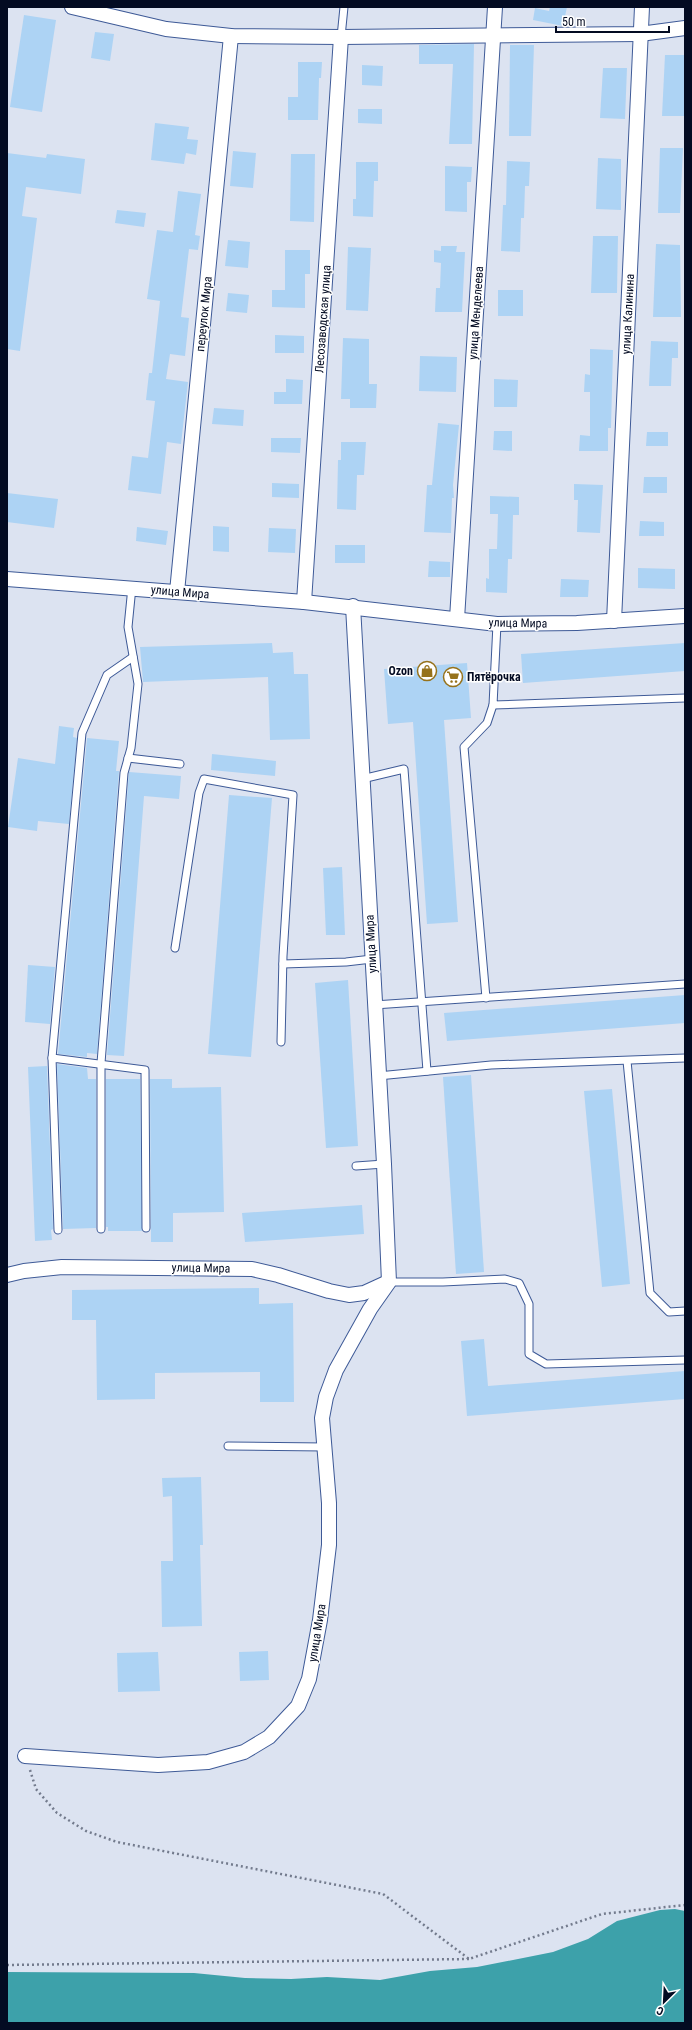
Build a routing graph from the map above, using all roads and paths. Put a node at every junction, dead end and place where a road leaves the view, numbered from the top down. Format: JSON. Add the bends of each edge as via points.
{"nodes":[{"id":1,"x":72,"y":7,"type":"edge"},
{"id":2,"x":344,"y":7,"type":"edge"},
{"id":3,"x":495,"y":7,"type":"edge"},
{"id":4,"x":642,"y":7,"type":"edge"},
{"id":5,"x":685,"y":28,"type":"edge"},
{"id":6,"x":493,"y":34,"type":"junction"},
{"id":7,"x":640,"y":34,"type":"junction"},
{"id":8,"x":231,"y":36,"type":"junction"},
{"id":9,"x":341,"y":37,"type":"junction"},
{"id":10,"x":7,"y":579,"type":"edge"},
{"id":11,"x":132,"y":587,"type":"junction"},
{"id":12,"x":177,"y":592,"type":"junction"},
{"id":13,"x":304,"y":602,"type":"junction"},
{"id":14,"x":353,"y":606,"type":"junction"},
{"id":15,"x":685,"y":616,"type":"edge"},
{"id":16,"x":456,"y":619,"type":"junction"},
{"id":17,"x":614,"y":621,"type":"junction"},
{"id":18,"x":497,"y":624,"type":"junction"},
{"id":19,"x":133,"y":657,"type":"junction"},
{"id":20,"x":685,"y":698,"type":"edge"},
{"id":21,"x":493,"y":705,"type":"junction"},
{"id":22,"x":128,"y":758,"type":"junction"},
{"id":23,"x":180,"y":764,"type":"dead end"},
{"id":24,"x":362,"y":779,"type":"junction"},
{"id":25,"x":175,"y":948,"type":"dead end"},
{"id":26,"x":372,"y":959,"type":"junction"},
{"id":27,"x":282,"y":964,"type":"junction"},
{"id":28,"x":685,"y":984,"type":"edge"},
{"id":29,"x":486,"y":998,"type":"junction"},
{"id":30,"x":422,"y":1003,"type":"junction"},
{"id":31,"x":374,"y":1005,"type":"junction"},
{"id":32,"x":281,"y":1042,"type":"dead end"},
{"id":33,"x":52,"y":1058,"type":"junction"},
{"id":34,"x":685,"y":1058,"type":"edge"},
{"id":35,"x":627,"y":1060,"type":"junction"},
{"id":36,"x":101,"y":1063,"type":"junction"},
{"id":37,"x":427,"y":1071,"type":"junction"},
{"id":38,"x":378,"y":1076,"type":"junction"},
{"id":39,"x":384,"y":1164,"type":"junction"},
{"id":40,"x":356,"y":1166,"type":"dead end"},
{"id":41,"x":146,"y":1228,"type":"dead end"},
{"id":42,"x":101,"y":1229,"type":"dead end"},
{"id":43,"x":58,"y":1230,"type":"dead end"},
{"id":44,"x":7,"y":1275,"type":"edge"},
{"id":45,"x":389,"y":1282,"type":"junction"},
{"id":46,"x":685,"y":1311,"type":"edge"},
{"id":47,"x":685,"y":1360,"type":"edge"},
{"id":48,"x":228,"y":1446,"type":"dead end"},
{"id":49,"x":325,"y":1447,"type":"junction"},
{"id":50,"x":25,"y":1756,"type":"joint"},
{"id":51,"x":685,"y":1905,"type":"edge"},
{"id":52,"x":469,"y":1959,"type":"junction"},
{"id":53,"x":7,"y":1965,"type":"edge"}],
"edges":[{"from":1,"to":8,"type":"street","via":[[166,29]]},
{"from":2,"to":9,"type":"lane"},
{"from":3,"to":6,"type":"street","name":"улица Менделеева"},
{"from":4,"to":7,"type":"street","name":"улица Калинина"},
{"from":5,"to":7,"type":"street"},
{"from":6,"to":7,"type":"street"},
{"from":6,"to":9,"type":"street"},
{"from":6,"to":16,"type":"street","name":"улица Менделеева"},
{"from":7,"to":17,"type":"street","name":"улица Калинина"},
{"from":8,"to":9,"type":"street"},
{"from":8,"to":12,"type":"street","name":"переулок Мира"},
{"from":9,"to":13,"type":"street","name":"Лесозаводская улица"},
{"from":10,"to":11,"type":"street","name":"улица Мира"},
{"from":11,"to":12,"type":"street","name":"улица Мира"},
{"from":11,"to":19,"type":"lane","via":[[128,628]]},
{"from":12,"to":13,"type":"street","name":"улица Мира"},
{"from":13,"to":14,"type":"street","name":"улица Мира"},
{"from":14,"to":16,"type":"street","name":"улица Мира"},
{"from":14,"to":24,"type":"street","name":"улица Мира"},
{"from":15,"to":17,"type":"street","name":"улица Мира"},
{"from":16,"to":18,"type":"street","name":"улица Мира"},
{"from":17,"to":18,"type":"street","name":"улица Мира"},
{"from":18,"to":21,"type":"lane"},
{"from":19,"to":22,"type":"lane","via":[[138,684]]},
{"from":19,"to":33,"type":"lane","via":[[107,675],[82,733]]},
{"from":20,"to":21,"type":"lane"},
{"from":21,"to":29,"type":"lane","via":[[487,724],[464,747]]},
{"from":22,"to":23,"type":"lane"},
{"from":22,"to":36,"type":"lane","via":[[124,773]]},
{"from":24,"to":26,"type":"street","name":"улица Мира"},
{"from":24,"to":30,"type":"lane","via":[[404,769]]},
{"from":25,"to":27,"type":"lane","via":[[199,793],[204,779],[293,795]]},
{"from":26,"to":27,"type":"lane"},
{"from":26,"to":31,"type":"street","name":"улица Мира"},
{"from":27,"to":32,"type":"lane"},
{"from":28,"to":29,"type":"lane"},
{"from":29,"to":30,"type":"lane"},
{"from":30,"to":31,"type":"lane"},
{"from":30,"to":37,"type":"lane"},
{"from":31,"to":38,"type":"street","name":"улица Мира"},
{"from":33,"to":36,"type":"lane"},
{"from":33,"to":43,"type":"lane"},
{"from":34,"to":35,"type":"lane"},
{"from":35,"to":37,"type":"lane","via":[[491,1065]]},
{"from":35,"to":46,"type":"lane","via":[[650,1293],[669,1312]]},
{"from":36,"to":41,"type":"lane","via":[[145,1070]]},
{"from":36,"to":42,"type":"lane"},
{"from":37,"to":38,"type":"lane"},
{"from":38,"to":39,"type":"street","name":"улица Мира"},
{"from":39,"to":40,"type":"lane"},
{"from":39,"to":45,"type":"street","name":"улица Мира"},
{"from":44,"to":45,"type":"street","name":"улица Мира","via":[[62,1267],[252,1269],[349,1295],[364,1294]]},
{"from":45,"to":47,"type":"lane","via":[[505,1279],[519,1283],[529,1304],[529,1354],[546,1364]]},
{"from":45,"to":49,"type":"street","name":"улица Мира","via":[[370,1309],[336,1370],[326,1397],[322,1418]]},
{"from":48,"to":49,"type":"lane"},
{"from":49,"to":50,"type":"street","name":"улица Мира","via":[[329,1545],[320,1620],[309,1679],[298,1706],[286,1721],[269,1737],[244,1752],[208,1762],[158,1765]]},
{"from":50,"to":52,"type":"path","via":[[36,1788],[58,1813],[86,1831],[117,1842],[383,1894]]},
{"from":51,"to":52,"type":"path","via":[[602,1914]]},
{"from":52,"to":53,"type":"path"}]}
